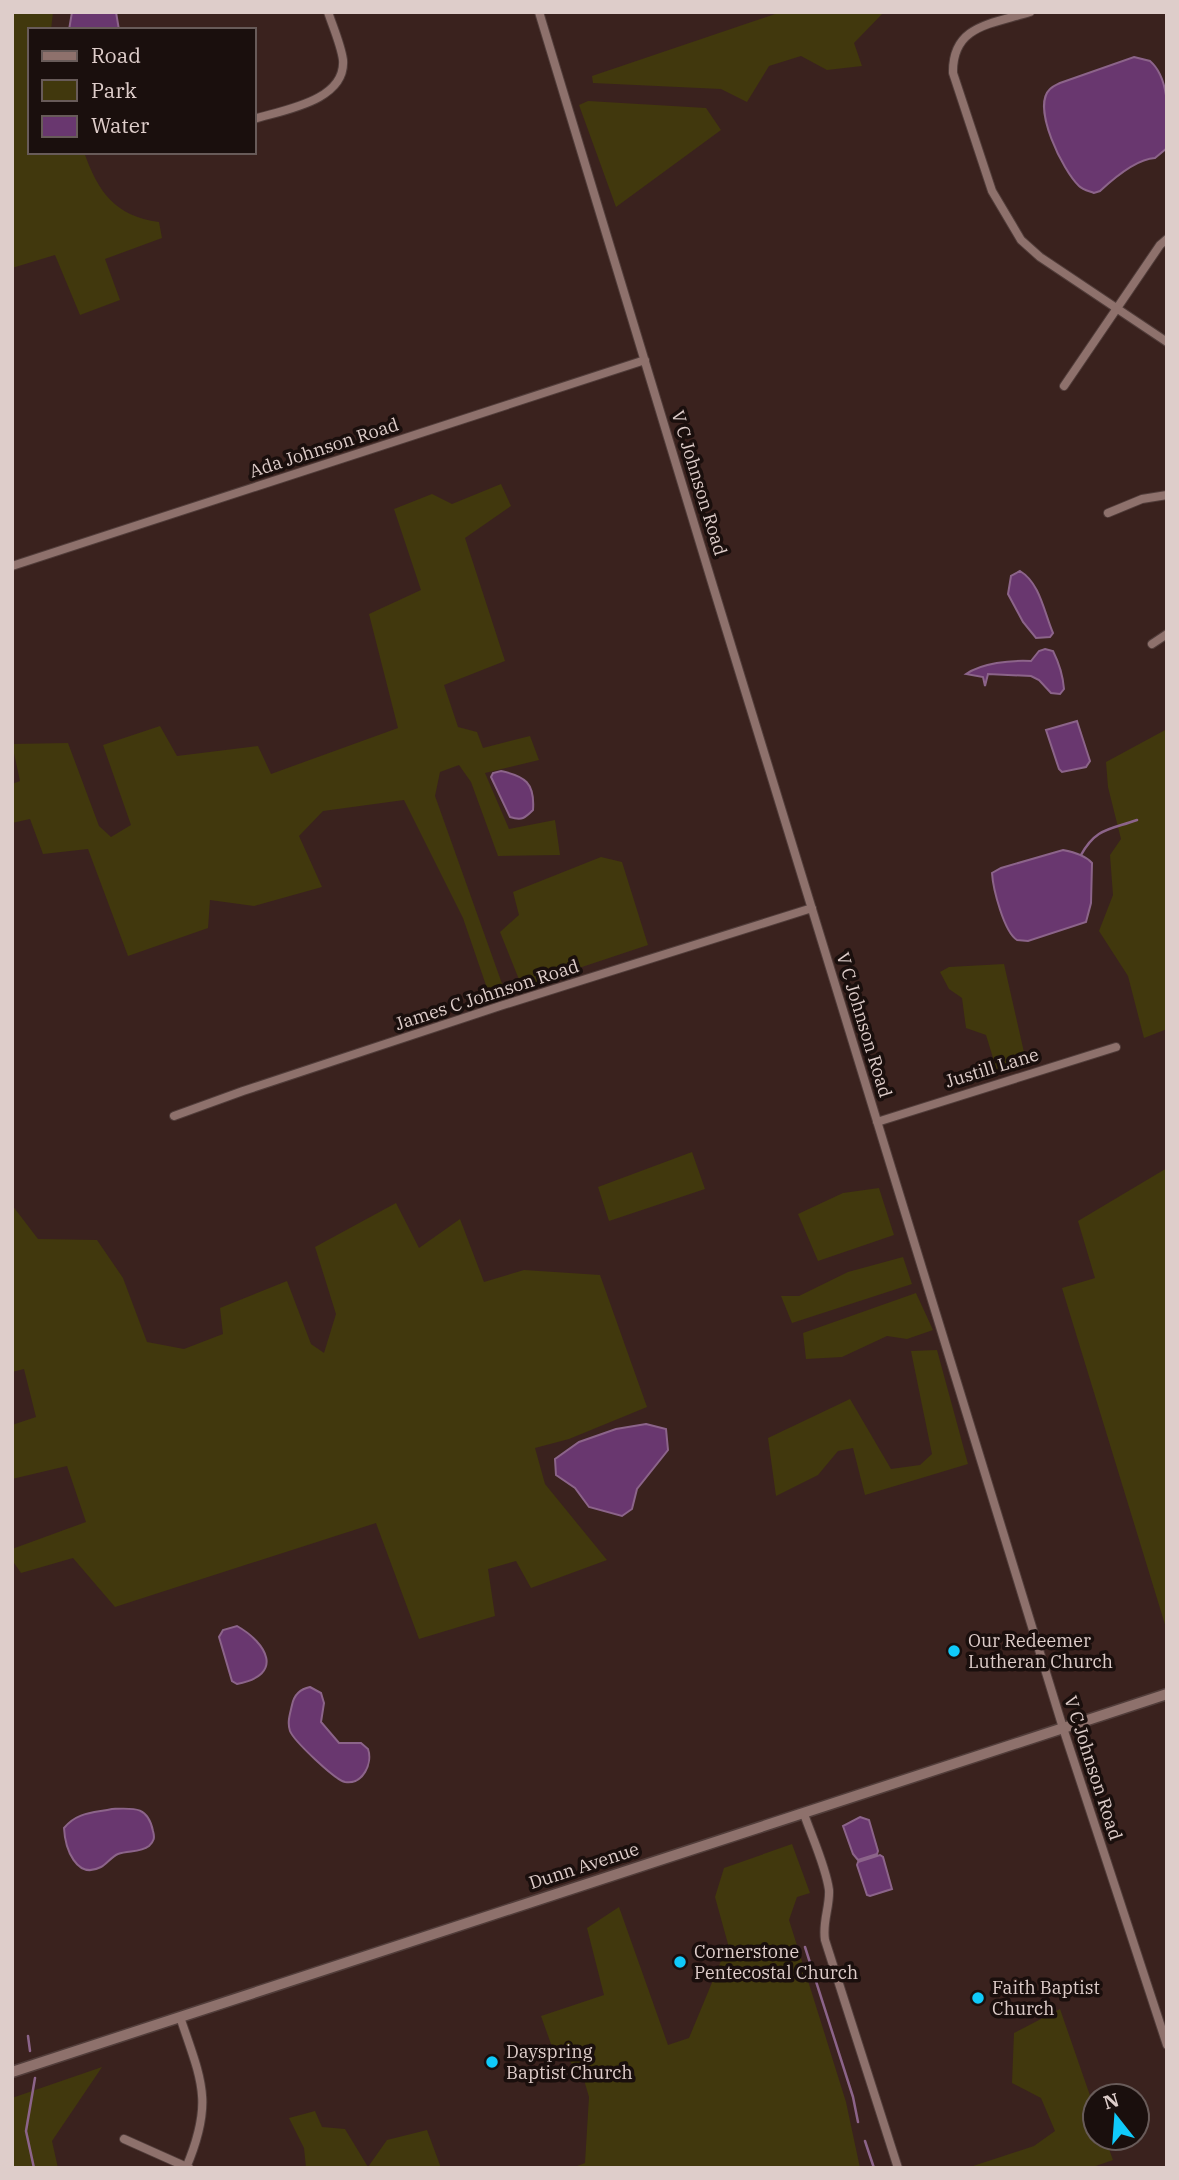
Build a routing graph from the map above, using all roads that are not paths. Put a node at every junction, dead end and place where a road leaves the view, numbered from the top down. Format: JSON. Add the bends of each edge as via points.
{"nodes":[{"id":1,"x":328,"y":12,"type":"edge"},
{"id":2,"x":539,"y":12,"type":"edge"},
{"id":3,"x":1030,"y":12,"type":"edge"},
{"id":4,"x":256,"y":119,"type":"edge"},
{"id":5,"x":1167,"y":239,"type":"edge"},
{"id":6,"x":1117,"y":308,"type":"junction"},
{"id":7,"x":1167,"y":342,"type":"edge"},
{"id":8,"x":645,"y":359,"type":"junction"},
{"id":9,"x":1063,"y":386,"type":"dead end"},
{"id":10,"x":1167,"y":495,"type":"edge"},
{"id":11,"x":1108,"y":513,"type":"dead end"},
{"id":12,"x":12,"y":566,"type":"edge"},
{"id":13,"x":1167,"y":634,"type":"edge"},
{"id":14,"x":1152,"y":644,"type":"dead end"},
{"id":15,"x":812,"y":908,"type":"junction"},
{"id":16,"x":1116,"y":1046,"type":"dead end"},
{"id":17,"x":174,"y":1116,"type":"dead end"},
{"id":18,"x":877,"y":1122,"type":"junction"},
{"id":19,"x":1167,"y":1694,"type":"edge"},
{"id":20,"x":1063,"y":1728,"type":"junction"},
{"id":21,"x":804,"y":1814,"type":"junction"},
{"id":22,"x":180,"y":2017,"type":"junction"},
{"id":23,"x":1167,"y":2045,"type":"edge"},
{"id":24,"x":12,"y":2072,"type":"edge"},
{"id":25,"x":124,"y":2139,"type":"dead end"},
{"id":26,"x":187,"y":2167,"type":"edge"},
{"id":27,"x":898,"y":2168,"type":"edge"}],
"edges":[{"from":1,"to":4,"type":"street","via":[[343,60],[333,89],[316,100]]},
{"from":2,"to":8,"type":"street","name":"V C Johnson Road"},
{"from":3,"to":6,"type":"street","via":[[966,35],[955,49],[953,73],[992,191],[1021,240]]},
{"from":5,"to":6,"type":"street"},
{"from":6,"to":7,"type":"street"},
{"from":6,"to":9,"type":"street"},
{"from":8,"to":12,"type":"street","name":"Ada Johnson Road"},
{"from":8,"to":15,"type":"street","name":"V C Johnson Road"},
{"from":10,"to":11,"type":"street","via":[[1145,498]]},
{"from":13,"to":14,"type":"street"},
{"from":15,"to":17,"type":"street","name":"James C Johnson Road"},
{"from":15,"to":18,"type":"street","name":"V C Johnson Road"},
{"from":16,"to":18,"type":"street","name":"Justill Lane"},
{"from":18,"to":20,"type":"street","name":"V C Johnson Road"},
{"from":19,"to":20,"type":"main road","name":"Dunn Avenue"},
{"from":20,"to":21,"type":"main road","name":"Dunn Avenue"},
{"from":20,"to":23,"type":"street","name":"V C Johnson Road"},
{"from":21,"to":22,"type":"main road","name":"Dunn Avenue"},
{"from":21,"to":27,"type":"street","via":[[828,1886],[825,1940]]},
{"from":22,"to":24,"type":"main road","name":"Dunn Avenue"},
{"from":22,"to":26,"type":"street","via":[[203,2096],[203,2116]]},
{"from":25,"to":26,"type":"street"}]}
